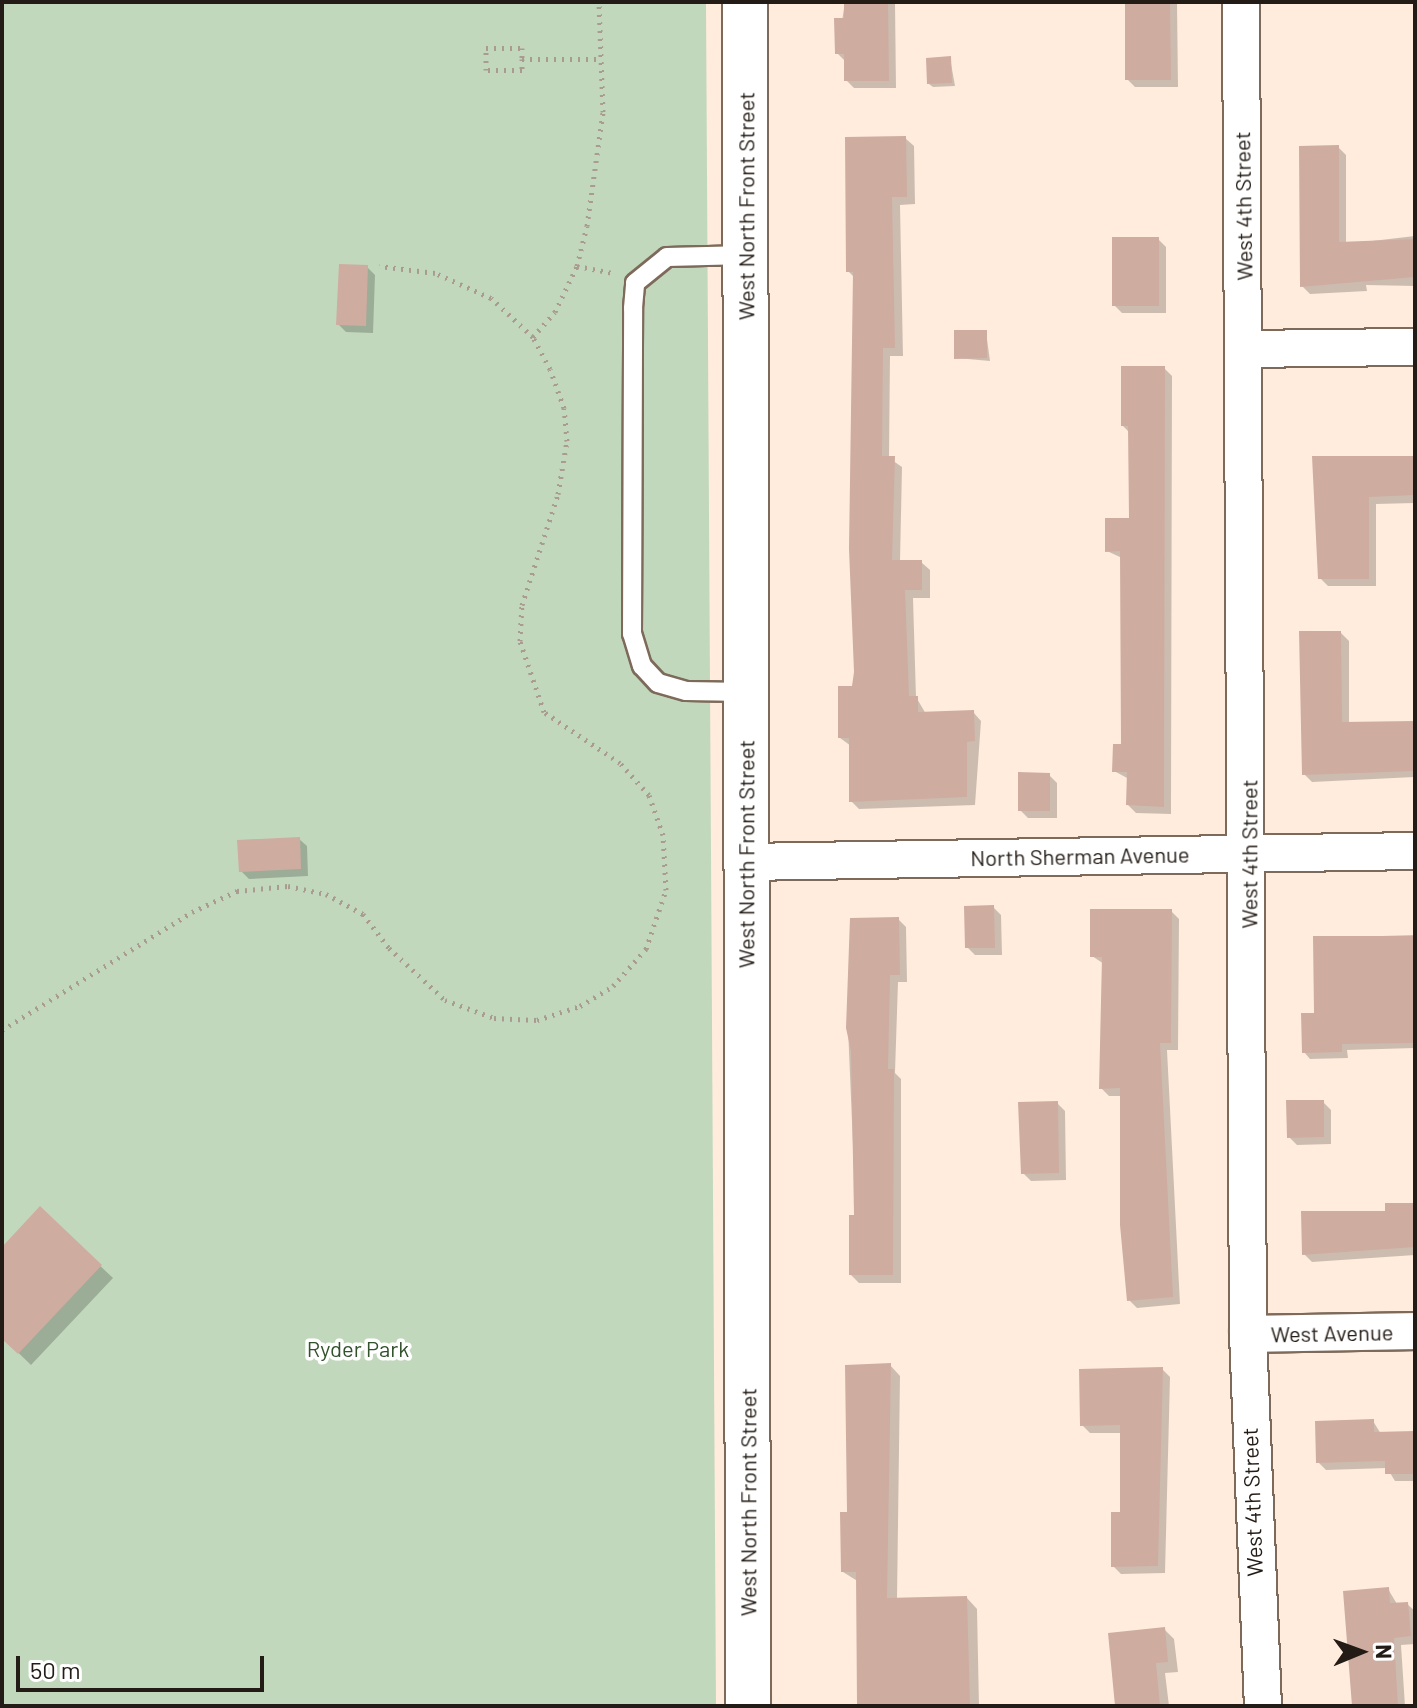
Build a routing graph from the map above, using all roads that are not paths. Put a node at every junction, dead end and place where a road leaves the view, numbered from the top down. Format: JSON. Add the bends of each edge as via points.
{"nodes":[{"id":1,"x":745,"y":2,"type":"edge"},
{"id":2,"x":1241,"y":2,"type":"edge"},
{"id":3,"x":747,"y":255,"type":"junction"},
{"id":4,"x":1415,"y":347,"type":"edge"},
{"id":5,"x":1244,"y":349,"type":"junction"},
{"id":6,"x":745,"y":692,"type":"junction"},
{"id":7,"x":1415,"y":851,"type":"edge"},
{"id":8,"x":1249,"y":853,"type":"junction"},
{"id":9,"x":745,"y":862,"type":"junction"},
{"id":10,"x":1415,"y":1331,"type":"edge"},
{"id":11,"x":1248,"y":1334,"type":"junction"},
{"id":12,"x":748,"y":1706,"type":"edge"},
{"id":13,"x":1263,"y":1706,"type":"edge"}],
"edges":[{"from":1,"to":3,"type":"street","name":"West North Front Street"},
{"from":2,"to":5,"type":"street","name":"West 4th Street"},
{"from":3,"to":6,"type":"street","name":"West North Front Street"},
{"from":3,"to":6,"type":"lane","via":[[667,257],[635,283],[632,634],[642,666],[658,683],[686,691]]},
{"from":4,"to":5,"type":"street"},
{"from":5,"to":8,"type":"street","name":"West 4th Street"},
{"from":6,"to":9,"type":"street","name":"West North Front Street"},
{"from":7,"to":8,"type":"street","name":"North Sherman Avenue"},
{"from":8,"to":9,"type":"street","name":"North Sherman Avenue"},
{"from":8,"to":11,"type":"street","name":"West 4th Street"},
{"from":9,"to":12,"type":"street","name":"West North Front Street"},
{"from":10,"to":11,"type":"street","name":"West Avenue"},
{"from":11,"to":13,"type":"street","name":"West 4th Street"}]}
